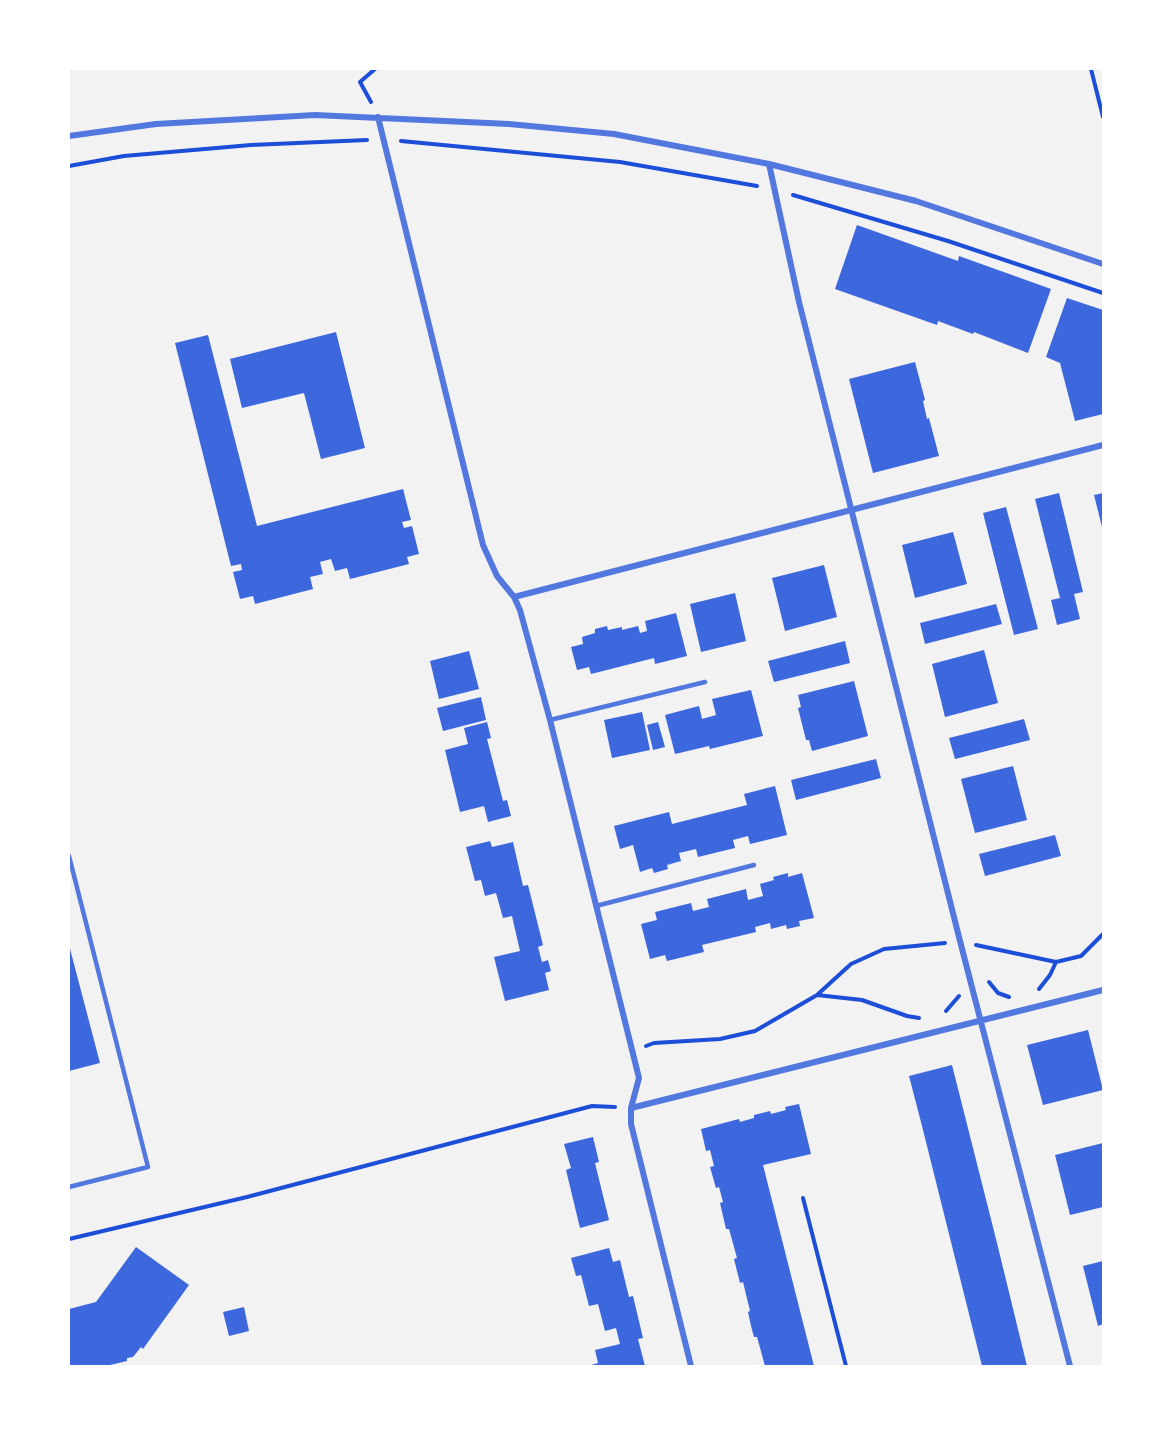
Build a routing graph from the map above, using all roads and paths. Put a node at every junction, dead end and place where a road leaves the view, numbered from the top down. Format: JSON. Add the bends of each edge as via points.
{"nodes":[{"id":1,"x":375,"y":69,"type":"edge"},
{"id":2,"x":1091,"y":69,"type":"edge"},
{"id":3,"x":378,"y":117,"type":"junction"},
{"id":4,"x":1103,"y":117,"type":"edge"},
{"id":5,"x":69,"y":136,"type":"edge"},
{"id":6,"x":383,"y":139,"type":"junction"},
{"id":7,"x":769,"y":164,"type":"junction"},
{"id":8,"x":69,"y":166,"type":"edge"},
{"id":9,"x":775,"y":189,"type":"junction"},
{"id":10,"x":1103,"y":264,"type":"edge"},
{"id":11,"x":1103,"y":293,"type":"edge"},
{"id":12,"x":1103,"y":445,"type":"edge"},
{"id":13,"x":853,"y":511,"type":"junction"},
{"id":14,"x":514,"y":597,"type":"junction"},
{"id":15,"x":705,"y":682,"type":"dead end"},
{"id":16,"x":550,"y":720,"type":"junction"},
{"id":17,"x":69,"y":856,"type":"edge"},
{"id":18,"x":754,"y":865,"type":"dead end"},
{"id":19,"x":596,"y":906,"type":"junction"},
{"id":20,"x":1103,"y":934,"type":"edge"},
{"id":21,"x":960,"y":941,"type":"junction"},
{"id":22,"x":948,"y":943,"type":"junction"},
{"id":23,"x":977,"y":945,"type":"junction"},
{"id":24,"x":950,"y":951,"type":"dead end"},
{"id":25,"x":980,"y":956,"type":"dead end"},
{"id":26,"x":1056,"y":962,"type":"junction"},
{"id":27,"x":986,"y":975,"type":"dead end"},
{"id":28,"x":958,"y":985,"type":"dead end"},
{"id":29,"x":1103,"y":990,"type":"edge"},
{"id":30,"x":1032,"y":992,"type":"dead end"},
{"id":31,"x":816,"y":995,"type":"junction"},
{"id":32,"x":1017,"y":996,"type":"dead end"},
{"id":33,"x":941,"y":1014,"type":"dead end"},
{"id":34,"x":921,"y":1018,"type":"dead end"},
{"id":35,"x":982,"y":1020,"type":"junction"},
{"id":36,"x":631,"y":1050,"type":"junction"},
{"id":37,"x":631,"y":1108,"type":"junction"},
{"id":38,"x":69,"y":1187,"type":"edge"},
{"id":39,"x":802,"y":1198,"type":"dead end"},
{"id":40,"x":69,"y":1239,"type":"edge"},
{"id":41,"x":691,"y":1366,"type":"edge"},
{"id":42,"x":846,"y":1366,"type":"edge"},
{"id":43,"x":1070,"y":1366,"type":"edge"}],
"edges":[{"from":1,"to":3,"type":"path","via":[[360,82]]},
{"from":2,"to":4,"type":"path"},
{"from":3,"to":5,"type":"street","via":[[225,118]]},
{"from":3,"to":6,"type":"street"},
{"from":3,"to":7,"type":"street","via":[[614,134]]},
{"from":6,"to":8,"type":"path","via":[[251,145],[124,156]]},
{"from":6,"to":9,"type":"path","via":[[620,162]]},
{"from":6,"to":14,"type":"street","via":[[483,545],[497,576]]},
{"from":7,"to":9,"type":"street"},
{"from":7,"to":10,"type":"street","via":[[916,201]]},
{"from":9,"to":11,"type":"path"},
{"from":9,"to":13,"type":"street","via":[[799,302]]},
{"from":12,"to":13,"type":"street"},
{"from":13,"to":14,"type":"street"},
{"from":13,"to":21,"type":"street"},
{"from":14,"to":16,"type":"street"},
{"from":15,"to":16,"type":"lane"},
{"from":16,"to":19,"type":"street"},
{"from":17,"to":38,"type":"lane","via":[[148,1167]]},
{"from":18,"to":19,"type":"lane"},
{"from":19,"to":36,"type":"street"},
{"from":20,"to":26,"type":"path","via":[[1081,956]]},
{"from":21,"to":22,"type":"path"},
{"from":21,"to":23,"type":"path"},
{"from":21,"to":35,"type":"street"},
{"from":22,"to":24,"type":"path"},
{"from":22,"to":31,"type":"path","via":[[884,949],[851,964]]},
{"from":23,"to":25,"type":"path"},
{"from":23,"to":26,"type":"path"},
{"from":26,"to":30,"type":"path","via":[[1039,989]]},
{"from":27,"to":32,"type":"path","via":[[998,993]]},
{"from":28,"to":33,"type":"path","via":[[958,996]]},
{"from":29,"to":35,"type":"street"},
{"from":31,"to":34,"type":"path","via":[[862,1000]]},
{"from":31,"to":36,"type":"path","via":[[755,1031],[720,1039],[654,1043]]},
{"from":35,"to":37,"type":"street"},
{"from":35,"to":43,"type":"street"},
{"from":36,"to":37,"type":"street","via":[[639,1078]]},
{"from":37,"to":40,"type":"path","via":[[592,1106],[247,1197]]},
{"from":37,"to":41,"type":"street","via":[[631,1124]]},
{"from":39,"to":42,"type":"path"}]}
